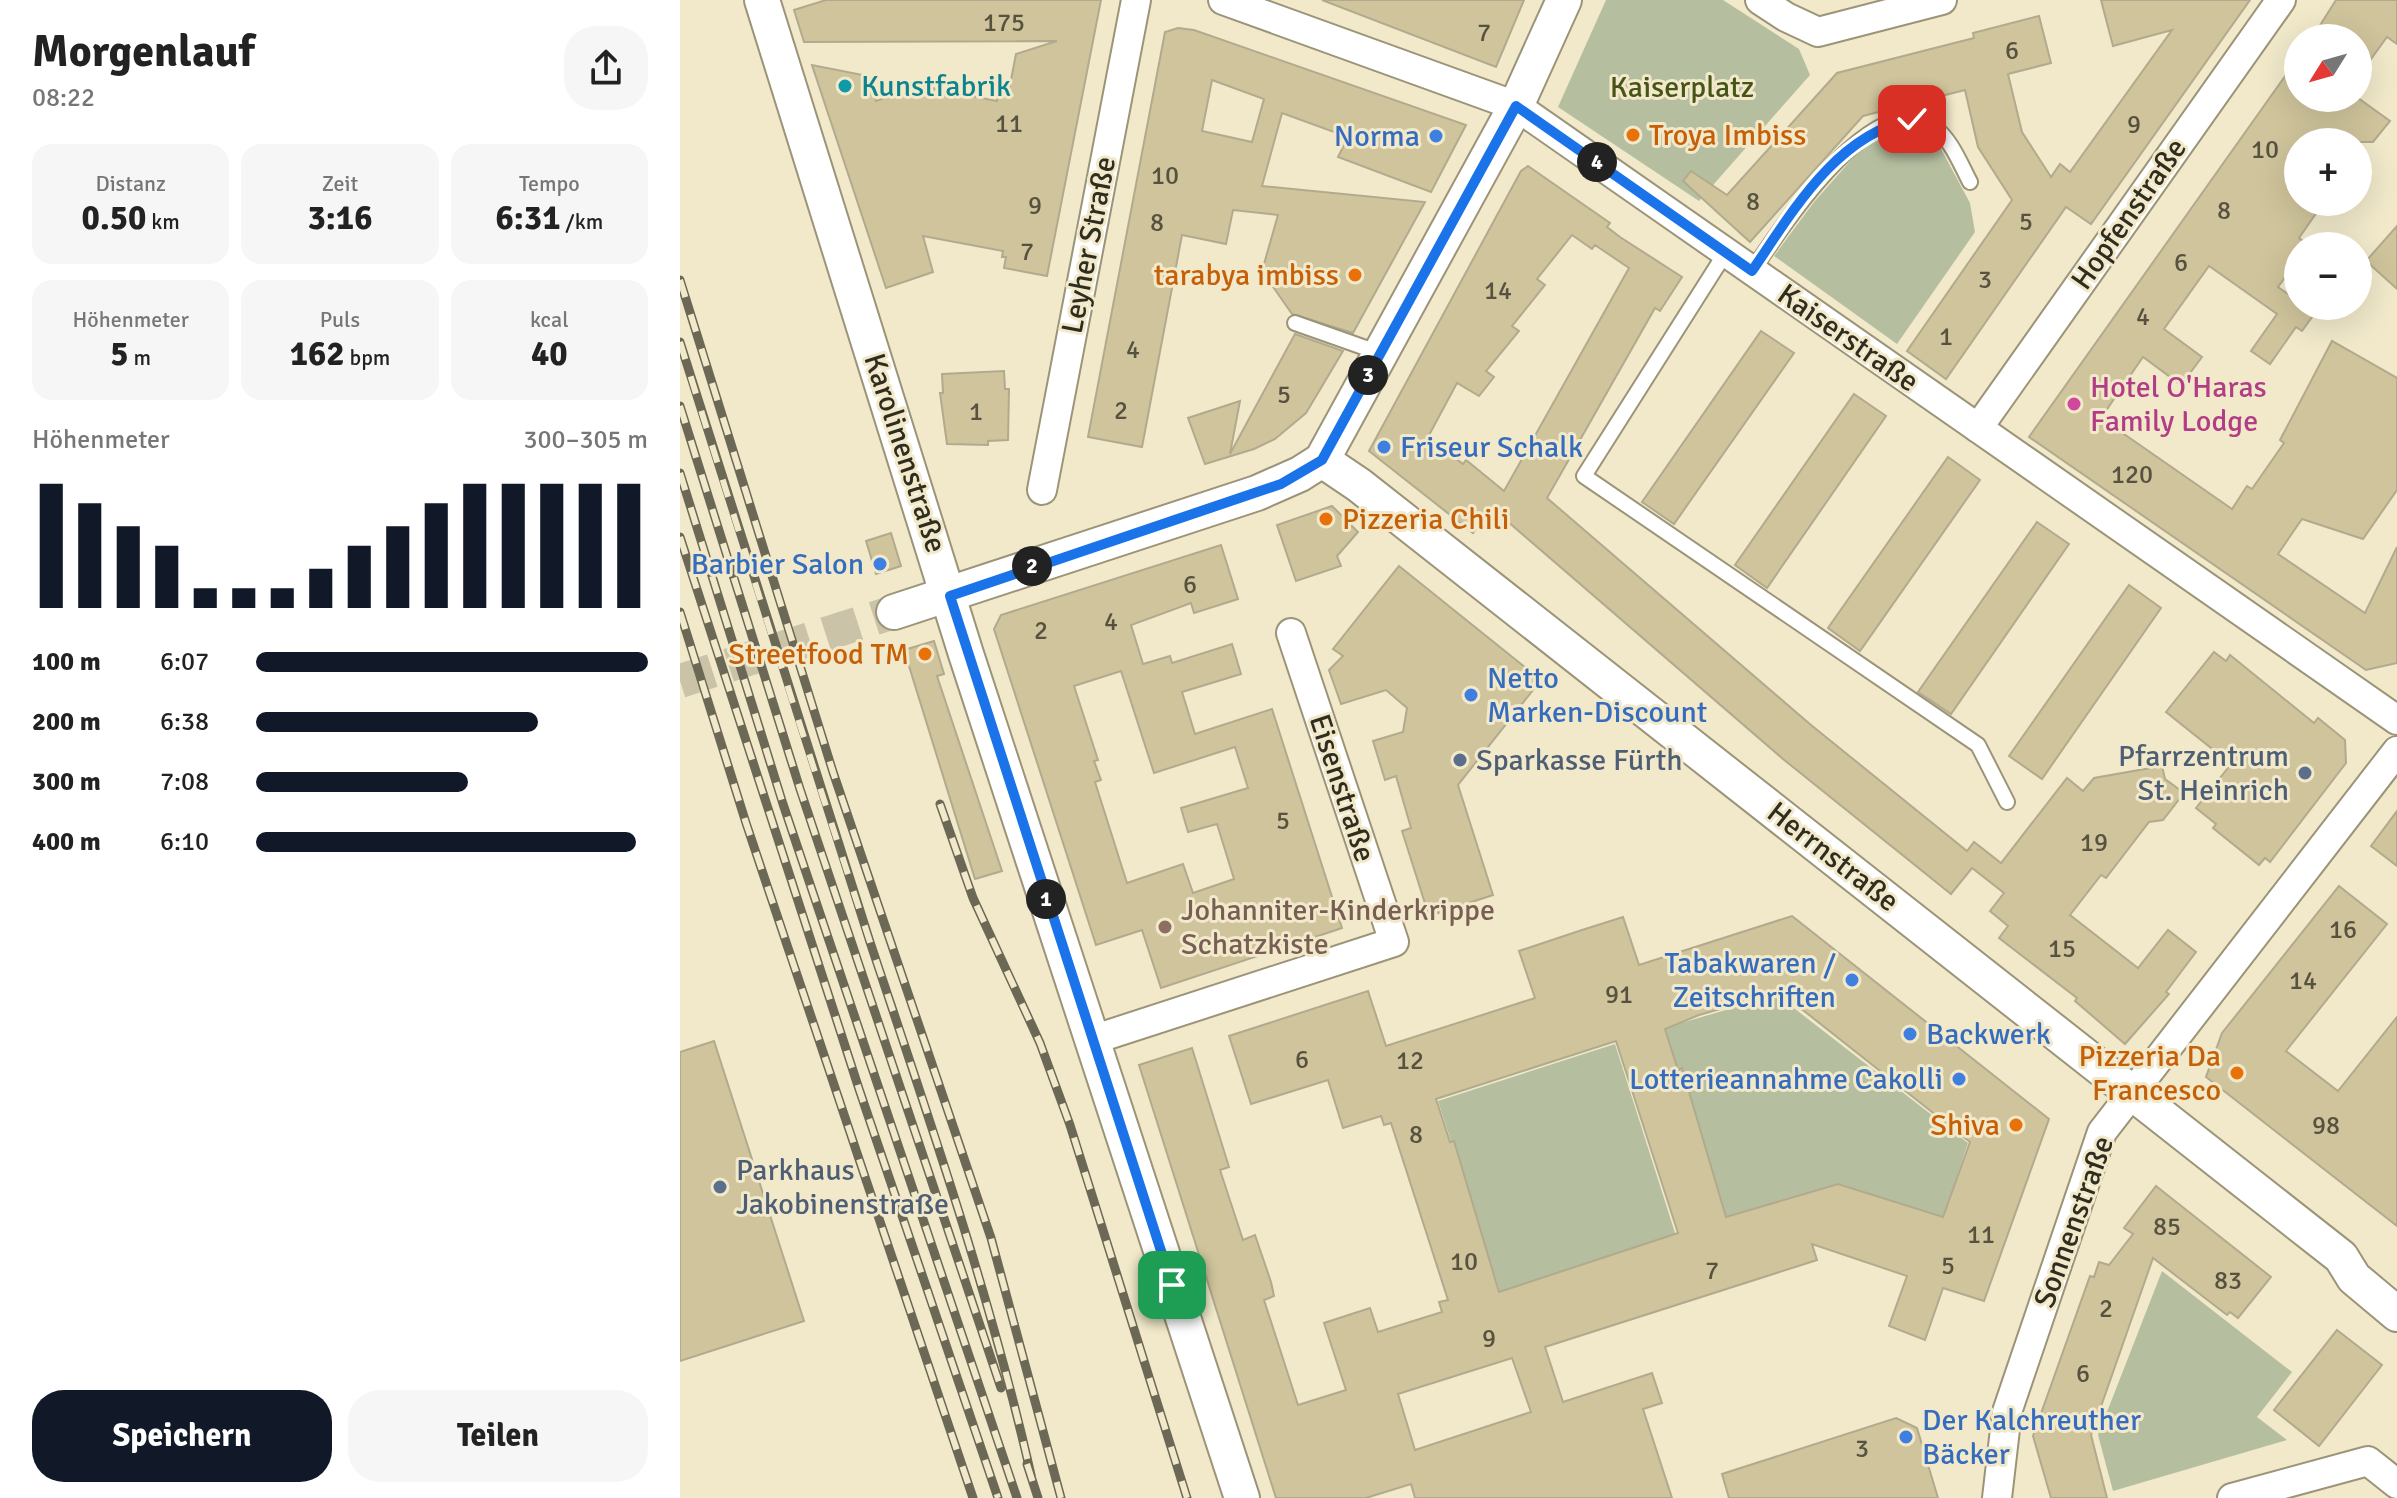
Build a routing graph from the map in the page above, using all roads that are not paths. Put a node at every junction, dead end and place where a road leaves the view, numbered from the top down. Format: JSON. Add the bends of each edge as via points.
{"nodes":[{"id":1,"x":762,"y":0,"type":"edge"},
{"id":2,"x":1136,"y":0,"type":"edge"},
{"id":3,"x":1223,"y":0,"type":"edge"},
{"id":4,"x":1564,"y":0,"type":"edge"},
{"id":5,"x":1760,"y":0,"type":"edge"},
{"id":6,"x":1942,"y":0,"type":"edge"},
{"id":7,"x":2281,"y":0,"type":"edge"},
{"id":8,"x":1516,"y":106,"type":"junction"},
{"id":9,"x":1970,"y":182,"type":"dead end"},
{"id":10,"x":1726,"y":252,"type":"junction"},
{"id":11,"x":1752,"y":271,"type":"junction"},
{"id":12,"x":1295,"y":323,"type":"dead end"},
{"id":13,"x":1380,"y":353,"type":"junction"},
{"id":14,"x":1978,"y":428,"type":"junction"},
{"id":15,"x":1322,"y":460,"type":"junction"},
{"id":16,"x":1042,"y":490,"type":"dead end"},
{"id":17,"x":950,"y":596,"type":"junction"},
{"id":18,"x":894,"y":612,"type":"tunnel mouth"},
{"id":19,"x":1291,"y":633,"type":"dead end"},
{"id":20,"x":2397,"y":720,"type":"edge"},
{"id":21,"x":2397,"y":751,"type":"edge"},
{"id":22,"x":2007,"y":802,"type":"dead end"},
{"id":23,"x":1092,"y":1040,"type":"junction"},
{"id":24,"x":2134,"y":1094,"type":"junction"},
{"id":25,"x":2341,"y":1257,"type":"junction"},
{"id":26,"x":2397,"y":1287,"type":"edge"},
{"id":27,"x":2397,"y":1314,"type":"edge"},
{"id":28,"x":2397,"y":1484,"type":"edge"},
{"id":29,"x":1242,"y":1498,"type":"edge"},
{"id":30,"x":1997,"y":1498,"type":"edge"},
{"id":31,"x":2232,"y":1498,"type":"edge"}],
"edges":[{"from":1,"to":17,"type":"street","name":"Karolinenstraße"},
{"from":2,"to":16,"type":"street","name":"Leyher Straße"},
{"from":3,"to":8,"type":"street","name":"Kaiserstraße"},
{"from":4,"to":8,"type":"street"},
{"from":5,"to":6,"type":"street","via":[[1818,32]]},
{"from":7,"to":14,"type":"street","name":"Hopfenstraße"},
{"from":8,"to":10,"type":"street","name":"Kaiserstraße"},
{"from":8,"to":13,"type":"street"},
{"from":9,"to":11,"type":"lane","via":[[1951,145],[1932,124],[1912,119],[1891,123],[1849,148]]},
{"from":10,"to":11,"type":"street","name":"Kaiserstraße"},
{"from":10,"to":22,"type":"lane","via":[[1584,476],[1978,745]]},
{"from":11,"to":14,"type":"street","name":"Kaiserstraße"},
{"from":12,"to":13,"type":"lane"},
{"from":13,"to":15,"type":"street"},
{"from":14,"to":20,"type":"street","name":"Kaiserstraße"},
{"from":15,"to":17,"type":"street","via":[[1269,488]]},
{"from":15,"to":24,"type":"street","name":"Herrnstraße"},
{"from":17,"to":18,"type":"street"},
{"from":17,"to":23,"type":"street","name":"Karolinenstraße"},
{"from":19,"to":23,"type":"street","name":"Eisenstraße","via":[[1394,942]]},
{"from":21,"to":24,"type":"street","name":"Sonnenstraße"},
{"from":23,"to":29,"type":"street","name":"Karolinenstraße"},
{"from":24,"to":25,"type":"street","name":"Herrnstraße"},
{"from":24,"to":30,"type":"street","name":"Sonnenstraße","via":[[2102,1132],[2007,1412]]},
{"from":25,"to":26,"type":"street","name":"Herrnstraße","via":[[2364,1262]]},
{"from":25,"to":27,"type":"street","name":"Herrnstraße","via":[[2354,1278]]},
{"from":28,"to":31,"type":"street","via":[[2368,1461]]}]}
